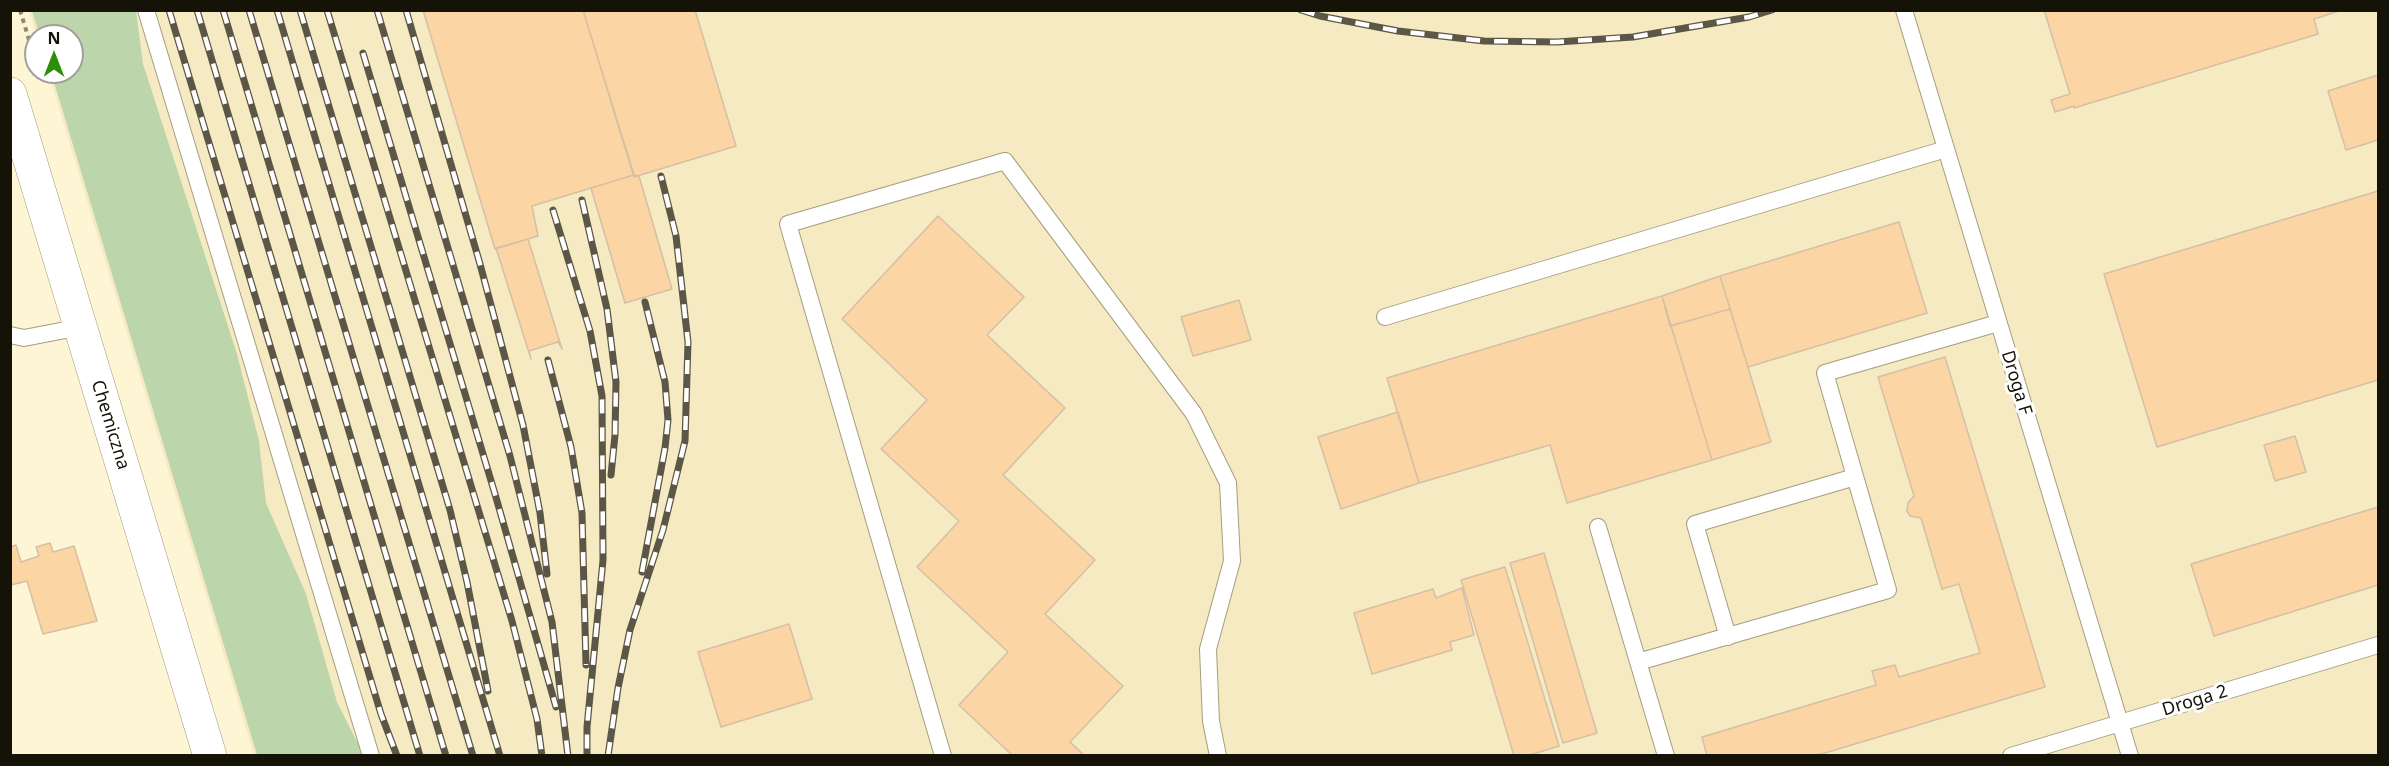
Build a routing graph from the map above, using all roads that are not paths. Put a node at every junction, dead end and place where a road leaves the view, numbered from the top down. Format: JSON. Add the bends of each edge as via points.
{"nodes":[{"id":1,"x":146,"y":10,"type":"edge"},
{"id":2,"x":1904,"y":10,"type":"edge"},
{"id":3,"x":10,"y":94,"type":"edge"},
{"id":4,"x":1946,"y":149,"type":"junction"},
{"id":5,"x":1385,"y":317,"type":"dead end"},
{"id":6,"x":1998,"y":323,"type":"junction"},
{"id":7,"x":81,"y":327,"type":"junction"},
{"id":8,"x":10,"y":335,"type":"edge"},
{"id":9,"x":1855,"y":477,"type":"junction"},
{"id":10,"x":1599,"y":527,"type":"dead end"},
{"id":11,"x":1728,"y":637,"type":"junction"},
{"id":12,"x":2379,"y":645,"type":"edge"},
{"id":13,"x":1638,"y":662,"type":"junction"},
{"id":14,"x":2120,"y":723,"type":"junction"},
{"id":15,"x":210,"y":756,"type":"edge"},
{"id":16,"x":371,"y":756,"type":"edge"},
{"id":17,"x":943,"y":756,"type":"edge"},
{"id":18,"x":1218,"y":756,"type":"edge"},
{"id":19,"x":1666,"y":756,"type":"edge"},
{"id":20,"x":2012,"y":756,"type":"edge"},
{"id":21,"x":2130,"y":756,"type":"edge"}],
"edges":[{"from":1,"to":16,"type":"lane"},
{"from":2,"to":4,"type":"lane","name":"Droga F"},
{"from":3,"to":7,"type":"street","name":"Chemiczna"},
{"from":4,"to":5,"type":"lane"},
{"from":4,"to":6,"type":"lane","name":"Droga F"},
{"from":6,"to":9,"type":"lane","via":[[1825,373]]},
{"from":6,"to":14,"type":"lane","name":"Droga F"},
{"from":7,"to":8,"type":"lane","via":[[24,338]]},
{"from":7,"to":15,"type":"street","name":"Chemiczna"},
{"from":9,"to":11,"type":"lane","via":[[1695,525]]},
{"from":9,"to":11,"type":"lane","via":[[1888,590]]},
{"from":10,"to":13,"type":"lane"},
{"from":11,"to":13,"type":"lane"},
{"from":12,"to":14,"type":"lane","name":"Droga 2"},
{"from":13,"to":19,"type":"lane"},
{"from":14,"to":20,"type":"lane","name":"Droga 2"},
{"from":14,"to":21,"type":"lane","name":"Droga F"},
{"from":17,"to":18,"type":"lane","via":[[788,224],[1005,161],[1194,414],[1228,483],[1232,561],[1208,649],[1211,721]]}]}
